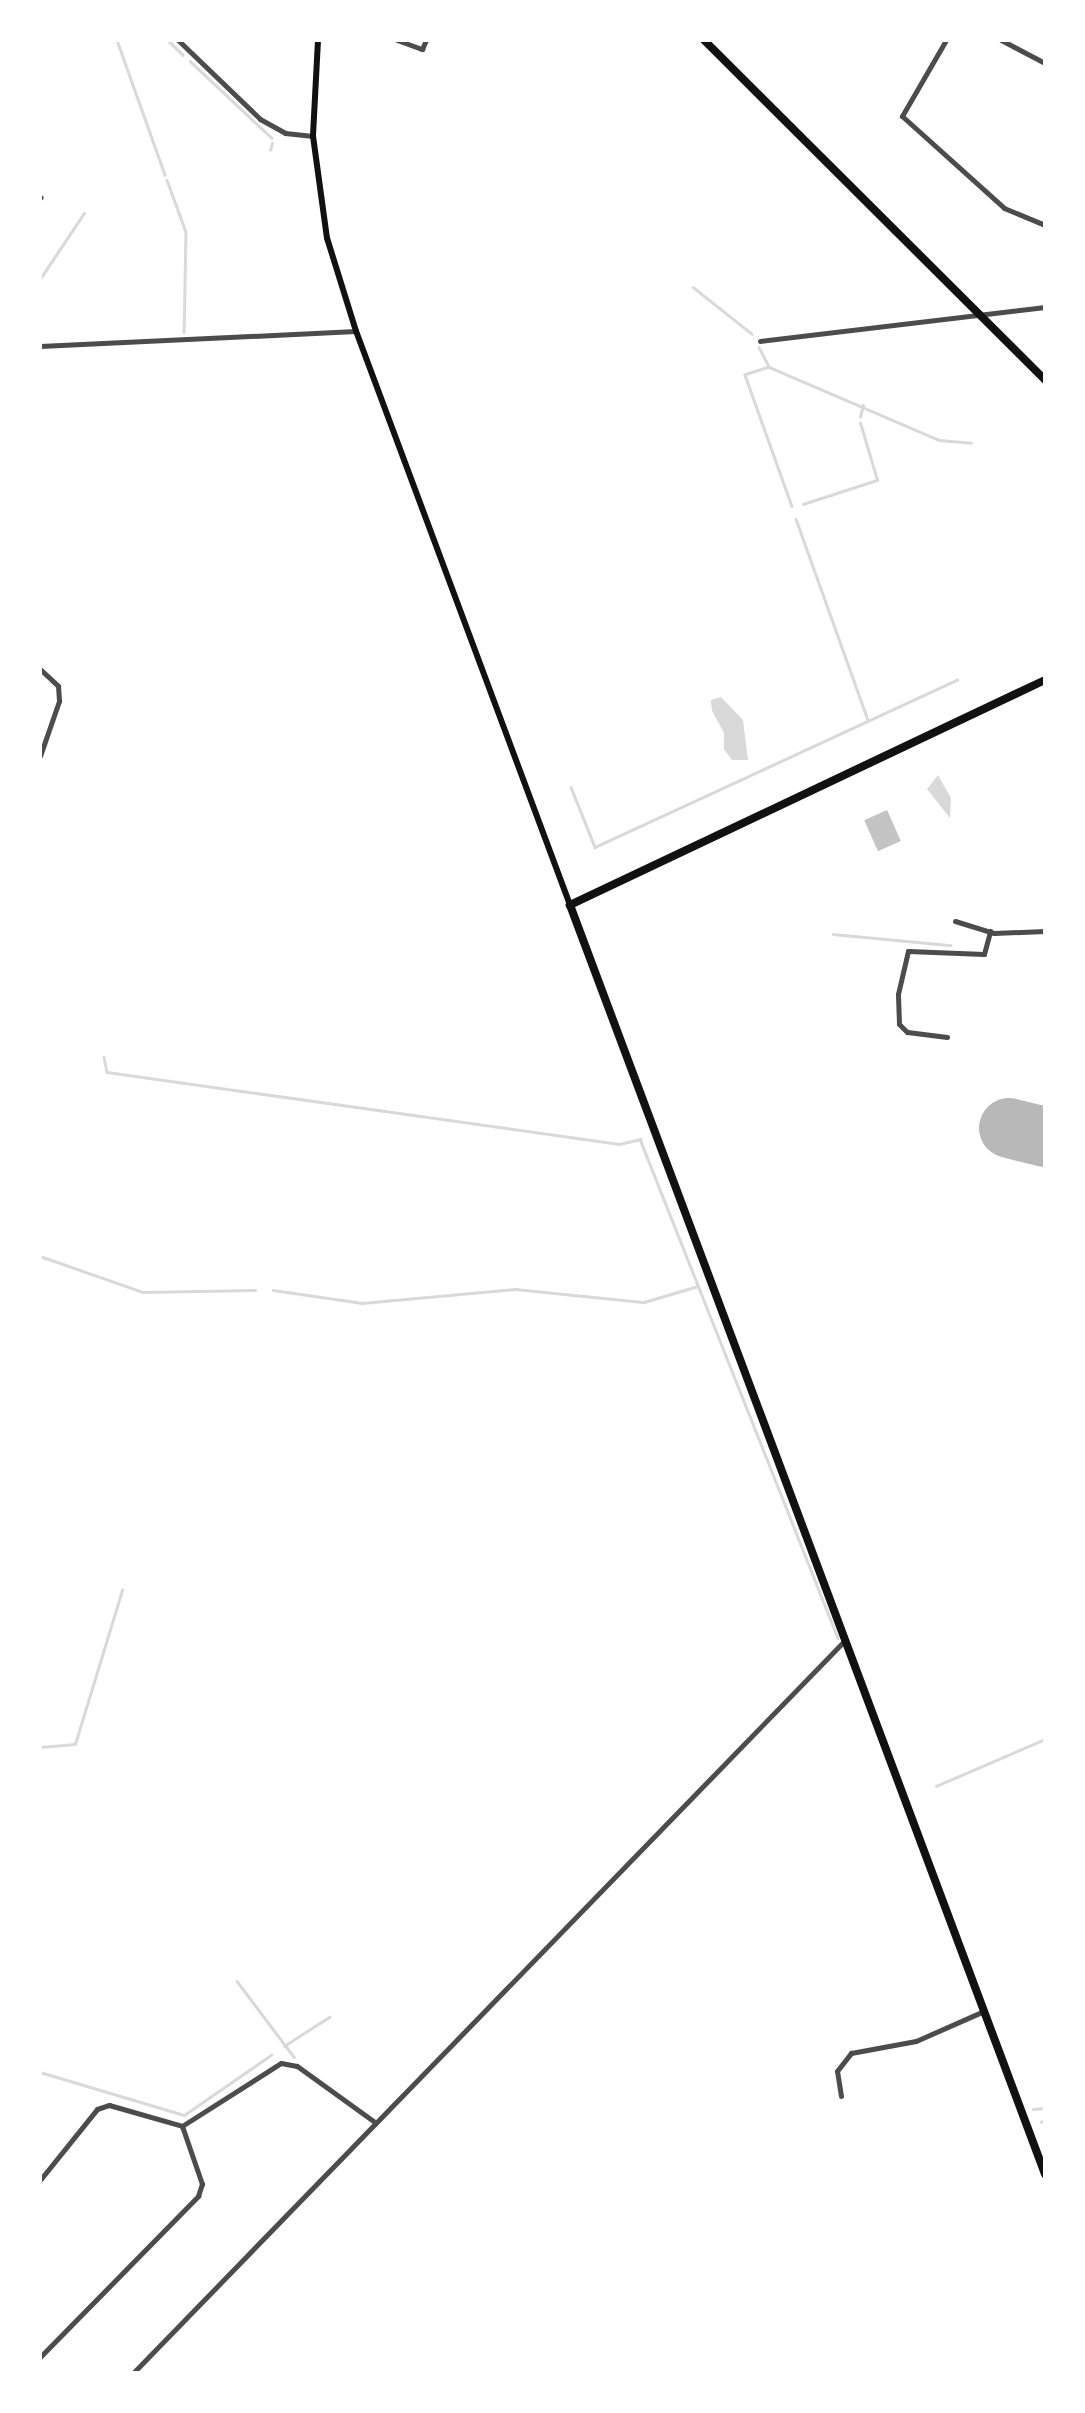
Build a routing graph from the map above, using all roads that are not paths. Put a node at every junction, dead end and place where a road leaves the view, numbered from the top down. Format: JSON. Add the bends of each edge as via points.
{"nodes":[{"id":1,"x":318,"y":40,"type":"edge"},
{"id":2,"x":397,"y":40,"type":"edge"},
{"id":3,"x":426,"y":40,"type":"edge"},
{"id":4,"x":704,"y":40,"type":"edge"},
{"id":5,"x":946,"y":40,"type":"edge"},
{"id":6,"x":1001,"y":40,"type":"edge"},
{"id":7,"x":183,"y":42,"type":"edge"},
{"id":8,"x":1045,"y":63,"type":"edge"},
{"id":9,"x":313,"y":136,"type":"junction"},
{"id":10,"x":1045,"y":226,"type":"edge"},
{"id":11,"x":1045,"y":307,"type":"edge"},
{"id":12,"x":981,"y":316,"type":"junction"},
{"id":13,"x":356,"y":331,"type":"junction"},
{"id":14,"x":760,"y":341,"type":"dead end"},
{"id":15,"x":40,"y":346,"type":"edge"},
{"id":16,"x":1045,"y":380,"type":"edge"},
{"id":17,"x":40,"y":669,"type":"edge"},
{"id":18,"x":1045,"y":680,"type":"edge"},
{"id":19,"x":40,"y":756,"type":"edge"},
{"id":20,"x":570,"y":905,"type":"junction"},
{"id":21,"x":954,"y":922,"type":"dead end"},
{"id":22,"x":1045,"y":931,"type":"edge"},
{"id":23,"x":990,"y":932,"type":"junction"},
{"id":24,"x":947,"y":1038,"type":"dead end"},
{"id":25,"x":845,"y":1640,"type":"junction"},
{"id":26,"x":984,"y":2011,"type":"junction"},
{"id":27,"x":841,"y":2096,"type":"dead end"},
{"id":28,"x":376,"y":2124,"type":"junction"},
{"id":29,"x":182,"y":2126,"type":"junction"},
{"id":30,"x":1045,"y":2174,"type":"edge"},
{"id":31,"x":40,"y":2180,"type":"edge"},
{"id":32,"x":40,"y":2357,"type":"edge"},
{"id":33,"x":132,"y":2373,"type":"edge"}],
"edges":[{"from":1,"to":9,"type":"main road"},
{"from":2,"to":3,"type":"street","via":[[422,49]]},
{"from":4,"to":12,"type":"main road"},
{"from":5,"to":10,"type":"street","via":[[902,116],[1004,208]]},
{"from":6,"to":8,"type":"street"},
{"from":7,"to":9,"type":"street","via":[[260,119],[286,133]]},
{"from":9,"to":13,"type":"main road","via":[[327,238]]},
{"from":11,"to":12,"type":"street"},
{"from":12,"to":14,"type":"street"},
{"from":12,"to":16,"type":"main road"},
{"from":13,"to":15,"type":"street"},
{"from":13,"to":20,"type":"main road"},
{"from":17,"to":19,"type":"street","via":[[58,686]]},
{"from":18,"to":20,"type":"main road"},
{"from":20,"to":25,"type":"main road"},
{"from":21,"to":23,"type":"street"},
{"from":22,"to":23,"type":"street"},
{"from":23,"to":24,"type":"street","via":[[984,954],[908,951],[899,1024],[907,1032]]},
{"from":25,"to":26,"type":"main road"},
{"from":25,"to":28,"type":"street"},
{"from":26,"to":27,"type":"street","via":[[916,2041],[851,2054],[837,2071]]},
{"from":26,"to":30,"type":"main road"},
{"from":28,"to":29,"type":"street","via":[[297,2066],[282,2063]]},
{"from":28,"to":33,"type":"street"},
{"from":29,"to":31,"type":"street","via":[[110,2105],[97,2109]]},
{"from":29,"to":32,"type":"street","via":[[202,2184],[198,2196]]}]}
